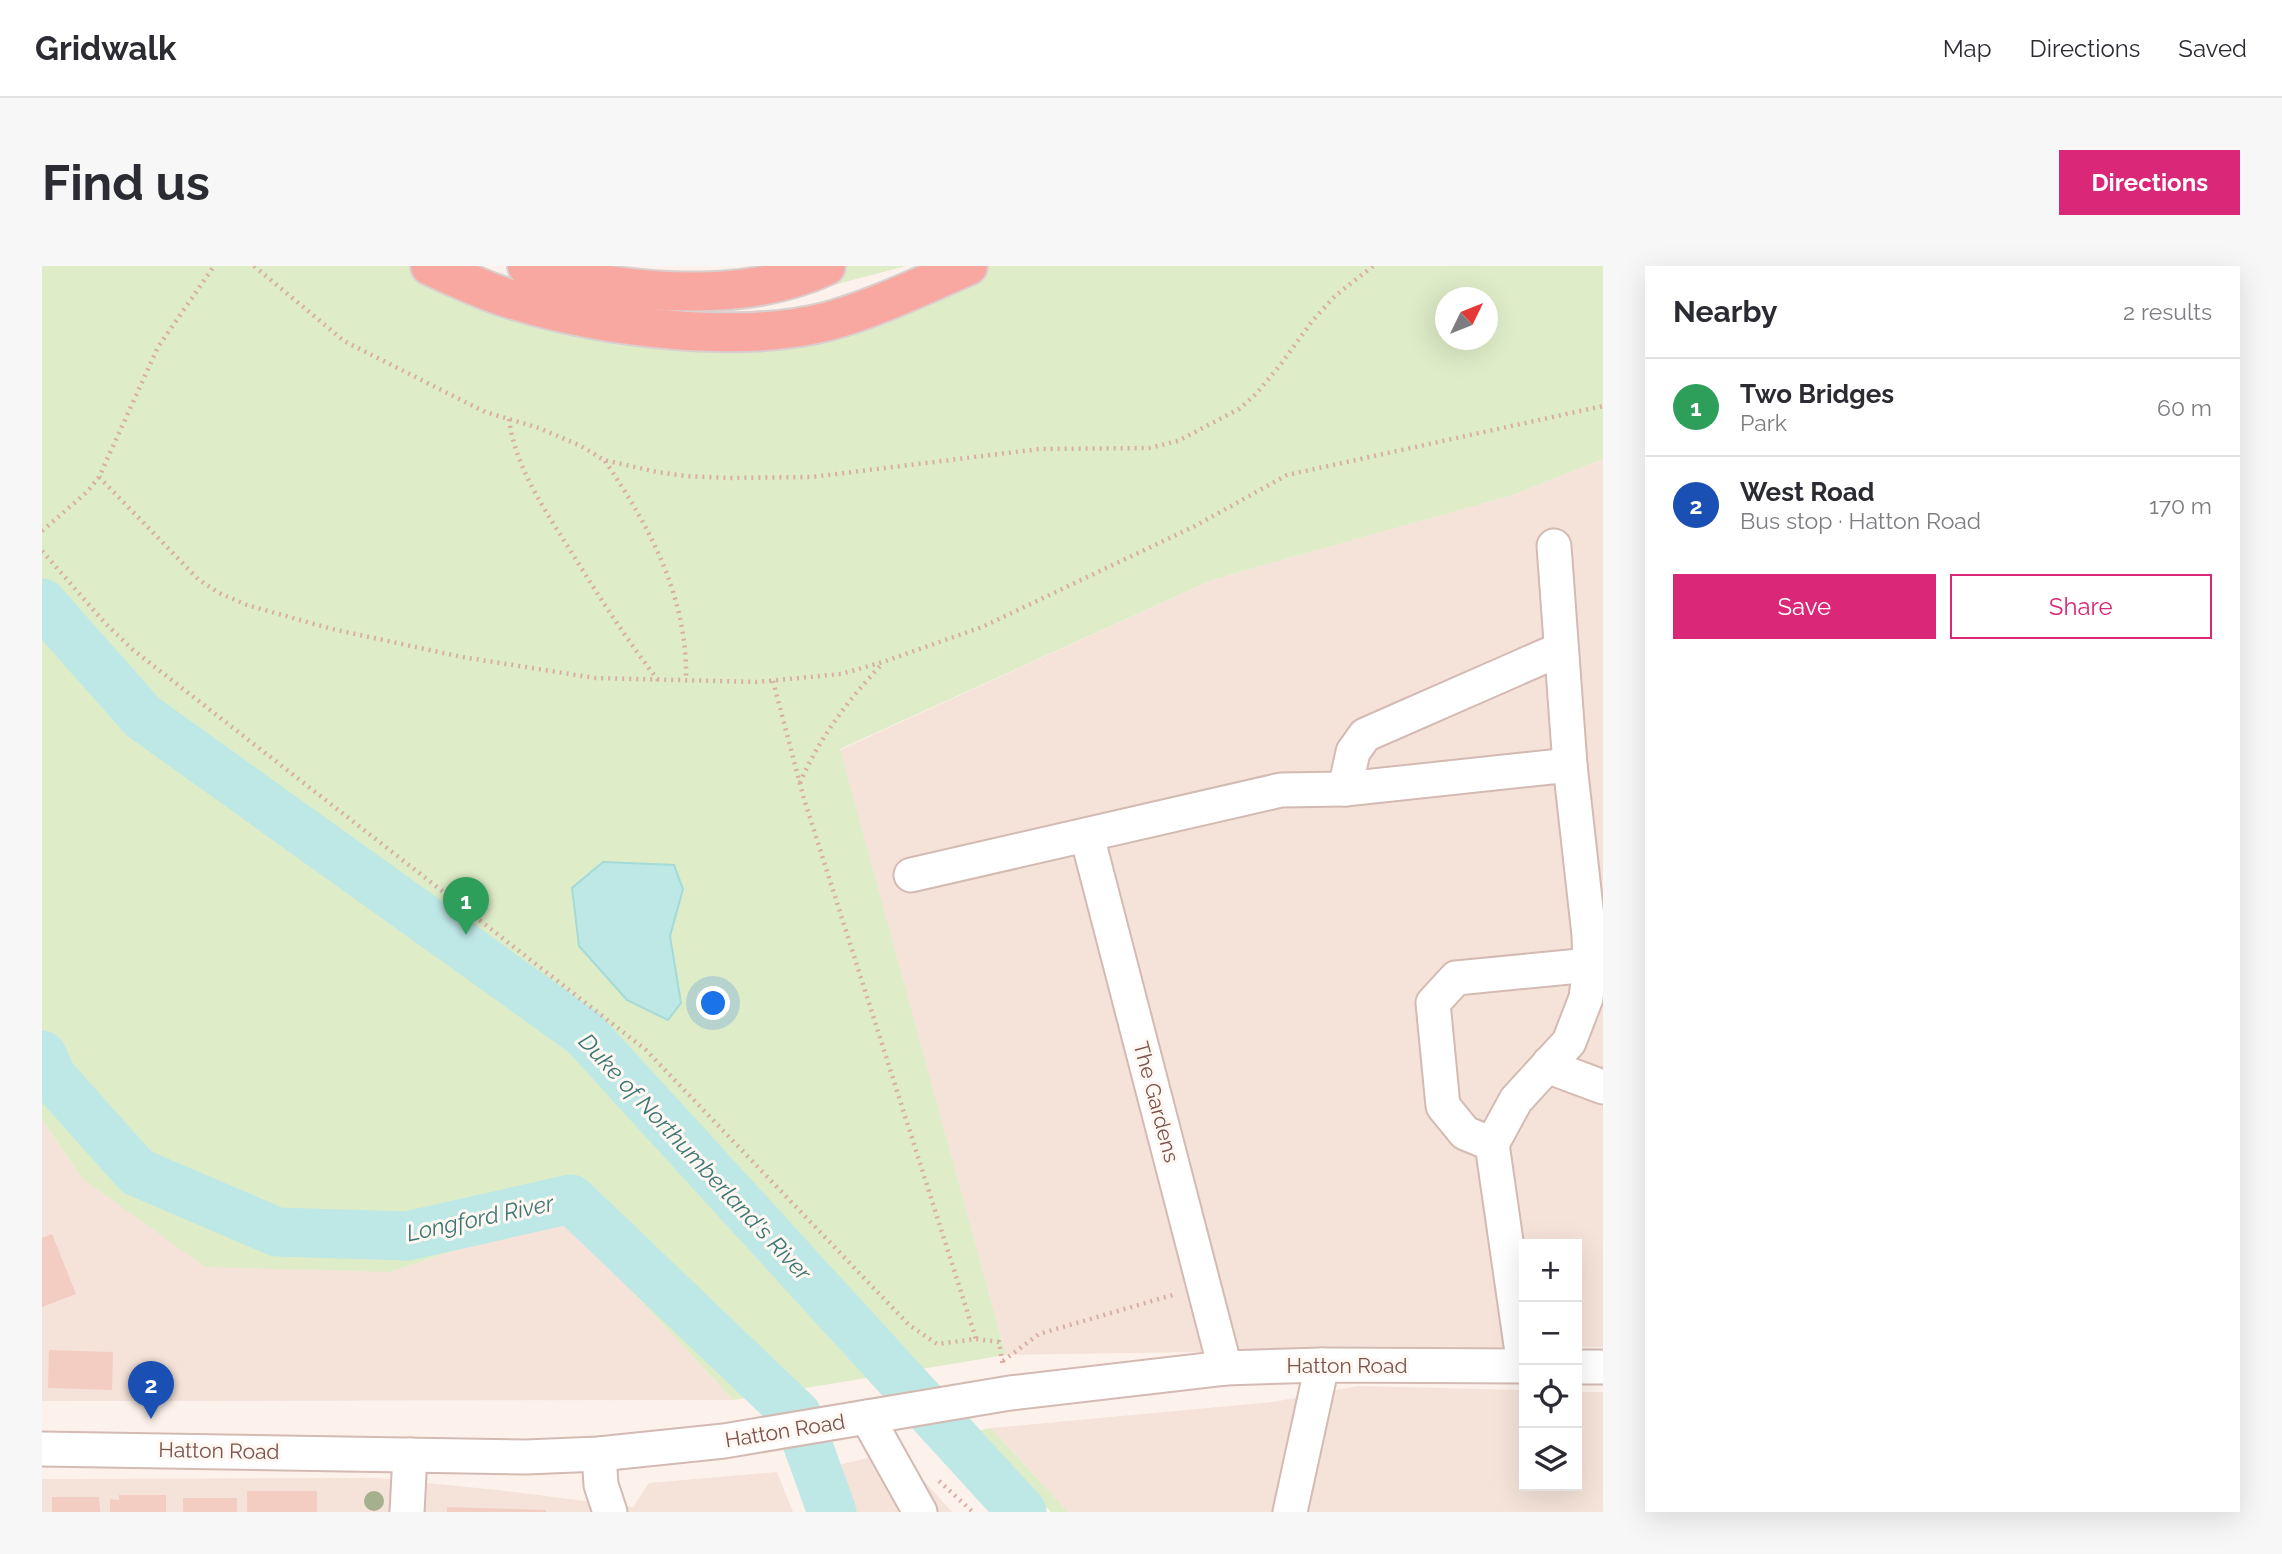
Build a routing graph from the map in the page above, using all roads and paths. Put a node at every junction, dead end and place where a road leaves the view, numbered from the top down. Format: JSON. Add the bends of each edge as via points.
{"nodes":[{"id":1,"x":214,"y":266,"type":"edge"},
{"id":2,"x":254,"y":266,"type":"edge"},
{"id":3,"x":430,"y":266,"type":"edge"},
{"id":4,"x":527,"y":266,"type":"edge"},
{"id":5,"x":826,"y":266,"type":"edge"},
{"id":6,"x":968,"y":266,"type":"edge"},
{"id":7,"x":1373,"y":266,"type":"edge"},
{"id":8,"x":1603,"y":406,"type":"edge"},
{"id":9,"x":509,"y":419,"type":"junction"},
{"id":10,"x":604,"y":460,"type":"junction"},
{"id":11,"x":99,"y":477,"type":"junction"},
{"id":12,"x":42,"y":531,"type":"edge"},
{"id":13,"x":1554,"y":546,"type":"dead end"},
{"id":14,"x":42,"y":551,"type":"edge"},
{"id":15,"x":1561,"y":649,"type":"junction"},
{"id":16,"x":884,"y":662,"type":"junction"},
{"id":17,"x":658,"y":680,"type":"junction"},
{"id":18,"x":686,"y":680,"type":"junction"},
{"id":19,"x":773,"y":681,"type":"junction"},
{"id":20,"x":1570,"y":765,"type":"junction"},
{"id":21,"x":800,"y":783,"type":"junction"},
{"id":22,"x":1345,"y":789,"type":"junction"},
{"id":23,"x":1087,"y":836,"type":"junction"},
{"id":24,"x":911,"y":875,"type":"dead end"},
{"id":25,"x":1590,"y":965,"type":"junction"},
{"id":26,"x":1549,"y":1063,"type":"junction"},
{"id":27,"x":1603,"y":1087,"type":"edge"},
{"id":28,"x":1492,"y":1144,"type":"junction"},
{"id":29,"x":1203,"y":1285,"type":"junction"},
{"id":30,"x":976,"y":1339,"type":"junction"},
{"id":31,"x":1003,"y":1361,"type":"junction"},
{"id":32,"x":1322,"y":1365,"type":"junction"},
{"id":33,"x":1524,"y":1365,"type":"edge"},
{"id":34,"x":1519,"y":1366,"type":"edge"},
{"id":35,"x":1582,"y":1367,"type":"edge"},
{"id":36,"x":1603,"y":1367,"type":"edge"},
{"id":37,"x":1225,"y":1368,"type":"junction"},
{"id":38,"x":997,"y":1395,"type":"junction"},
{"id":39,"x":863,"y":1417,"type":"junction"},
{"id":40,"x":42,"y":1449,"type":"edge"},
{"id":41,"x":599,"y":1454,"type":"junction"},
{"id":42,"x":410,"y":1455,"type":"junction"},
{"id":43,"x":407,"y":1512,"type":"edge"},
{"id":44,"x":610,"y":1512,"type":"edge"},
{"id":45,"x":920,"y":1512,"type":"edge"},
{"id":46,"x":1290,"y":1512,"type":"edge"}],
"edges":[{"from":1,"to":11,"type":"path","via":[[158,347]]},
{"from":2,"to":9,"type":"path","via":[[344,341],[485,412]]},
{"from":3,"to":6,"type":"highway","via":[[511,299],[566,314],[701,332],[774,330],[829,321]]},
{"from":4,"to":5,"type":"highway","via":[[587,282],[702,291],[754,287]]},
{"from":7,"to":10,"type":"path","via":[[1327,304],[1256,394],[1239,409],[1178,442],[1149,448],[1039,449],[812,477],[685,476]]},
{"from":8,"to":16,"type":"path","via":[[1287,475],[1195,526],[982,627]]},
{"from":9,"to":10,"type":"path","via":[[581,446]]},
{"from":9,"to":17,"type":"path","via":[[512,442],[546,511]]},
{"from":10,"to":18,"type":"path","via":[[663,559],[679,607],[687,650]]},
{"from":11,"to":12,"type":"path"},
{"from":11,"to":17,"type":"path","via":[[198,579],[247,605],[462,657],[595,678]]},
{"from":13,"to":15,"type":"street"},
{"from":14,"to":30,"type":"path","via":[[132,649],[646,1050],[909,1325],[937,1344]]},
{"from":15,"to":20,"type":"street"},
{"from":15,"to":22,"type":"street","via":[[1365,736],[1353,752]]},
{"from":16,"to":19,"type":"path","via":[[841,674]]},
{"from":16,"to":21,"type":"path","via":[[820,743]]},
{"from":17,"to":18,"type":"path"},
{"from":18,"to":19,"type":"path"},
{"from":19,"to":21,"type":"path"},
{"from":20,"to":22,"type":"street"},
{"from":20,"to":25,"type":"street"},
{"from":21,"to":30,"type":"path"},
{"from":22,"to":23,"type":"street","via":[[1282,790]]},
{"from":23,"to":24,"type":"street"},
{"from":23,"to":29,"type":"street","name":"The Gardens"},
{"from":25,"to":26,"type":"street","via":[[1586,998],[1569,1042]]},
{"from":25,"to":28,"type":"street","via":[[1456,978],[1433,1003],[1443,1106],[1465,1133]]},
{"from":26,"to":27,"type":"street"},
{"from":26,"to":28,"type":"street","via":[[1516,1100]]},
{"from":28,"to":33,"type":"street"},
{"from":29,"to":31,"type":"path","via":[[1039,1334]]},
{"from":29,"to":37,"type":"street","name":"The Gardens"},
{"from":30,"to":31,"type":"path","via":[[999,1342]]},
{"from":31,"to":38,"type":"path"},
{"from":32,"to":34,"type":"street","name":"Hatton Road"},
{"from":32,"to":37,"type":"street","name":"Hatton Road"},
{"from":32,"to":46,"type":"street"},
{"from":35,"to":36,"type":"street"},
{"from":37,"to":38,"type":"street","name":"Hatton Road"},
{"from":38,"to":39,"type":"street","name":"Hatton Road"},
{"from":39,"to":41,"type":"street","name":"Hatton Road","via":[[724,1441]]},
{"from":39,"to":45,"type":"street"},
{"from":40,"to":42,"type":"street","name":"Hatton Road"},
{"from":41,"to":42,"type":"street","name":"Hatton Road"},
{"from":41,"to":44,"type":"street","via":[[601,1485]]},
{"from":42,"to":43,"type":"street"}]}
